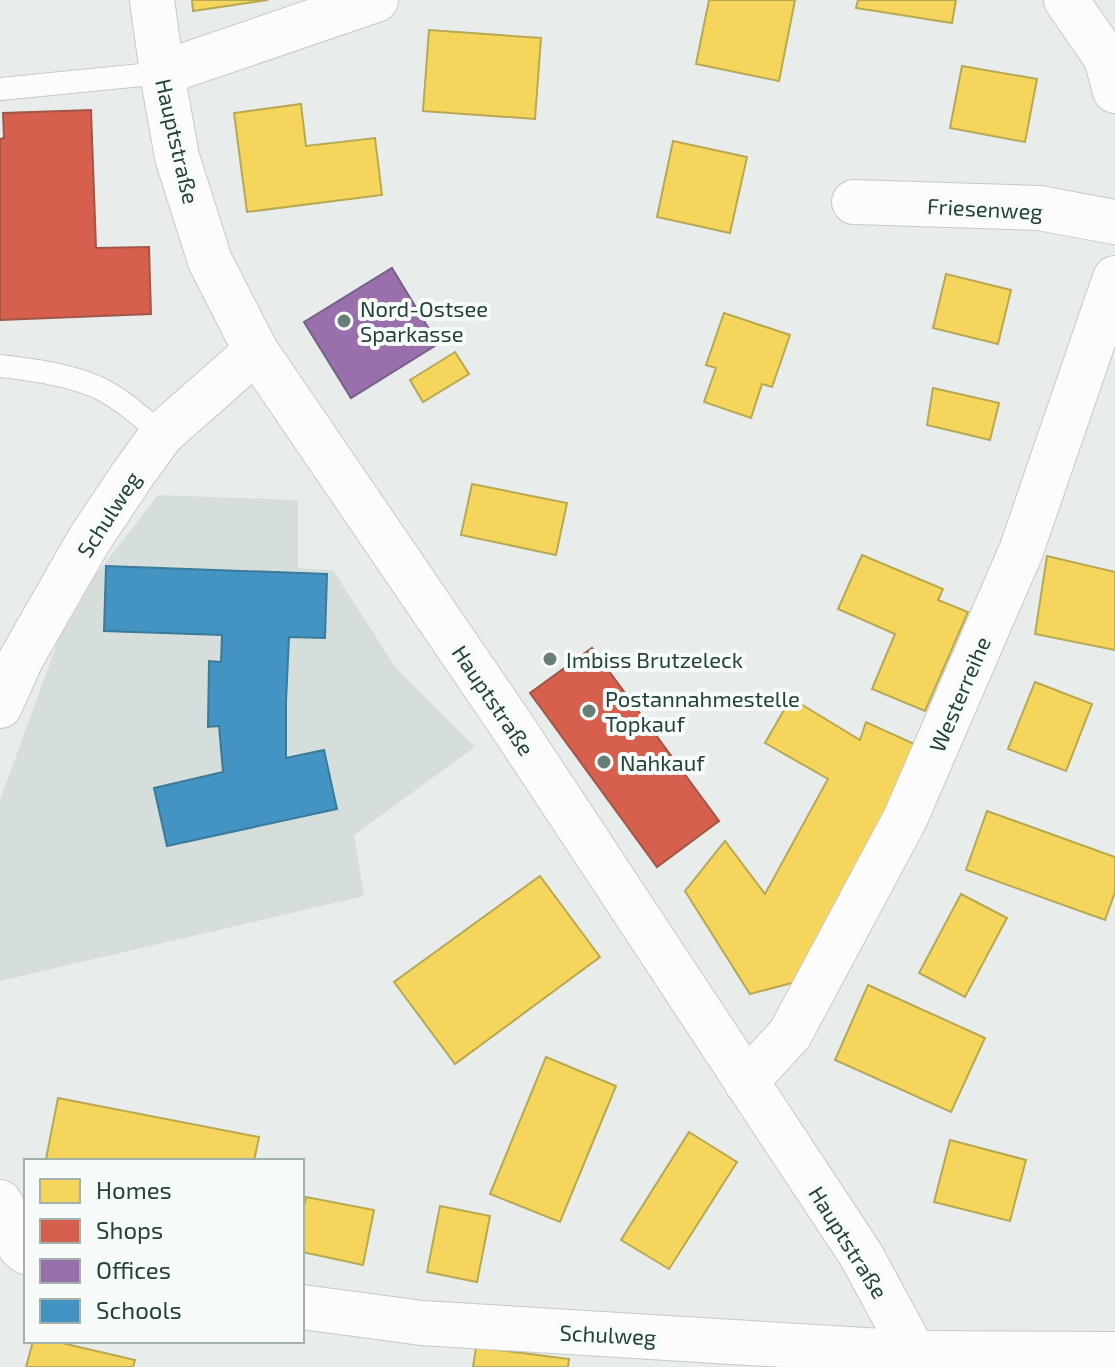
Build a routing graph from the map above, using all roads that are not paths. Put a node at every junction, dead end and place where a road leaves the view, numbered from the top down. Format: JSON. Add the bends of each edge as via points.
{"nodes":[{"id":1,"x":152,"y":0,"type":"edge"},
{"id":2,"x":376,"y":0,"type":"edge"},
{"id":3,"x":1066,"y":0,"type":"edge"},
{"id":4,"x":1112,"y":66,"type":"edge"},
{"id":5,"x":162,"y":73,"type":"junction"},
{"id":6,"x":0,"y":89,"type":"edge"},
{"id":7,"x":854,"y":202,"type":"dead end"},
{"id":8,"x":1115,"y":222,"type":"edge"},
{"id":9,"x":1115,"y":278,"type":"edge"},
{"id":10,"x":256,"y":351,"type":"junction"},
{"id":11,"x":0,"y":366,"type":"edge"},
{"id":12,"x":162,"y":434,"type":"junction"},
{"id":13,"x":0,"y":706,"type":"edge"},
{"id":14,"x":746,"y":1082,"type":"junction"},
{"id":15,"x":0,"y":1202,"type":"edge"},
{"id":16,"x":15,"y":1252,"type":"edge"},
{"id":17,"x":304,"y":1307,"type":"edge"},
{"id":18,"x":1115,"y":1354,"type":"edge"},
{"id":19,"x":917,"y":1360,"type":"edge"}],
"edges":[{"from":1,"to":5,"type":"street","name":"Hauptstraße"},
{"from":2,"to":5,"type":"street"},
{"from":3,"to":4,"type":"street"},
{"from":5,"to":6,"type":"lane"},
{"from":5,"to":10,"type":"street","name":"Hauptstraße","via":[[177,157],[210,261]]},
{"from":7,"to":8,"type":"street","name":"Friesenweg","via":[[1039,208]]},
{"from":9,"to":14,"type":"street","name":"Westerreihe","via":[[1021,551],[905,819],[790,1034]]},
{"from":10,"to":12,"type":"street","name":"Schulweg"},
{"from":10,"to":14,"type":"street","name":"Hauptstraße"},
{"from":11,"to":12,"type":"lane","via":[[98,387]]},
{"from":12,"to":13,"type":"street","name":"Schulweg","via":[[89,540]]},
{"from":14,"to":19,"type":"street","name":"Hauptstraße","via":[[861,1255]]},
{"from":15,"to":16,"type":"street"},
{"from":17,"to":19,"type":"street","name":"Schulweg","via":[[422,1323]]},
{"from":18,"to":19,"type":"street","name":"Schulweg"}]}
